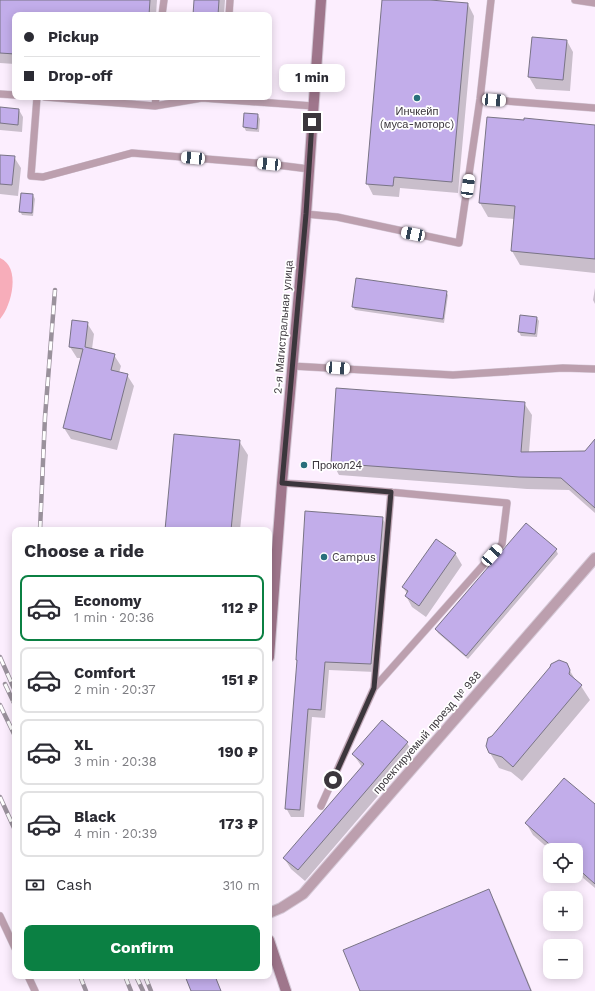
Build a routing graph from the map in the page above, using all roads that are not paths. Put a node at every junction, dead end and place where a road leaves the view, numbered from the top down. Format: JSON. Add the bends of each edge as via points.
{"nodes":[{"id":1,"x":164,"y":0,"type":"edge"},
{"id":2,"x":230,"y":0,"type":"edge"},
{"id":3,"x":320,"y":0,"type":"edge"},
{"id":4,"x":491,"y":0,"type":"edge"},
{"id":5,"x":575,"y":0,"type":"edge"},
{"id":6,"x":595,"y":3,"type":"edge"},
{"id":7,"x":162,"y":12,"type":"edge"},
{"id":8,"x":229,"y":12,"type":"edge"},
{"id":9,"x":0,"y":94,"type":"edge"},
{"id":10,"x":12,"y":95,"type":"edge"},
{"id":11,"x":480,"y":99,"type":"junction"},
{"id":12,"x":37,"y":100,"type":"edge"},
{"id":13,"x":82,"y":100,"type":"edge"},
{"id":14,"x":156,"y":100,"type":"edge"},
{"id":15,"x":190,"y":100,"type":"edge"},
{"id":16,"x":246,"y":100,"type":"edge"},
{"id":17,"x":155,"y":106,"type":"junction"},
{"id":18,"x":313,"y":106,"type":"junction"},
{"id":19,"x":595,"y":108,"type":"edge"},
{"id":20,"x":309,"y":169,"type":"junction"},
{"id":21,"x":306,"y":214,"type":"junction"},
{"id":22,"x":292,"y":366,"type":"junction"},
{"id":23,"x":595,"y":370,"type":"edge"},
{"id":24,"x":282,"y":483,"type":"junction"},
{"id":25,"x":391,"y":492,"type":"junction"},
{"id":26,"x":595,"y":558,"type":"edge"},
{"id":27,"x":272,"y":617,"type":"edge"},
{"id":28,"x":374,"y":688,"type":"junction"},
{"id":29,"x":321,"y":806,"type":"dead end"},
{"id":30,"x":272,"y":912,"type":"edge"},
{"id":31,"x":0,"y":916,"type":"edge"},
{"id":32,"x":12,"y":942,"type":"edge"},
{"id":33,"x":272,"y":949,"type":"edge"},
{"id":34,"x":29,"y":979,"type":"edge"},
{"id":35,"x":35,"y":991,"type":"edge"},
{"id":36,"x":286,"y":991,"type":"edge"}],
"edges":[{"from":1,"to":7,"type":"lane"},
{"from":2,"to":8,"type":"lane"},
{"from":3,"to":18,"type":"street","name":"2-я Магистральная улица"},
{"from":4,"to":11,"type":"lane"},
{"from":5,"to":6,"type":"lane"},
{"from":9,"to":10,"type":"lane"},
{"from":11,"to":19,"type":"lane"},
{"from":11,"to":21,"type":"lane","via":[[459,243]]},
{"from":12,"to":20,"type":"lane","via":[[31,176],[43,177],[132,152]]},
{"from":13,"to":17,"type":"lane"},
{"from":14,"to":17,"type":"lane"},
{"from":15,"to":17,"type":"lane"},
{"from":16,"to":18,"type":"lane"},
{"from":18,"to":20,"type":"street","name":"2-я Магистральная улица"},
{"from":20,"to":21,"type":"street","name":"2-я Магистральная улица"},
{"from":21,"to":22,"type":"street","name":"2-я Магистральная улица"},
{"from":22,"to":23,"type":"lane","via":[[453,376],[563,368]]},
{"from":22,"to":24,"type":"street","name":"2-я Магистральная улица"},
{"from":24,"to":25,"type":"lane"},
{"from":24,"to":27,"type":"street","name":"2-я Магистральная улица"},
{"from":25,"to":28,"type":"lane"},
{"from":25,"to":28,"type":"lane","via":[[507,503],[502,544]]},
{"from":26,"to":30,"type":"street","name":"проектируемый проезд № 988","via":[[303,894]]},
{"from":28,"to":29,"type":"lane"},
{"from":31,"to":32,"type":"lane"},
{"from":33,"to":36,"type":"street"},
{"from":34,"to":35,"type":"lane"}]}
